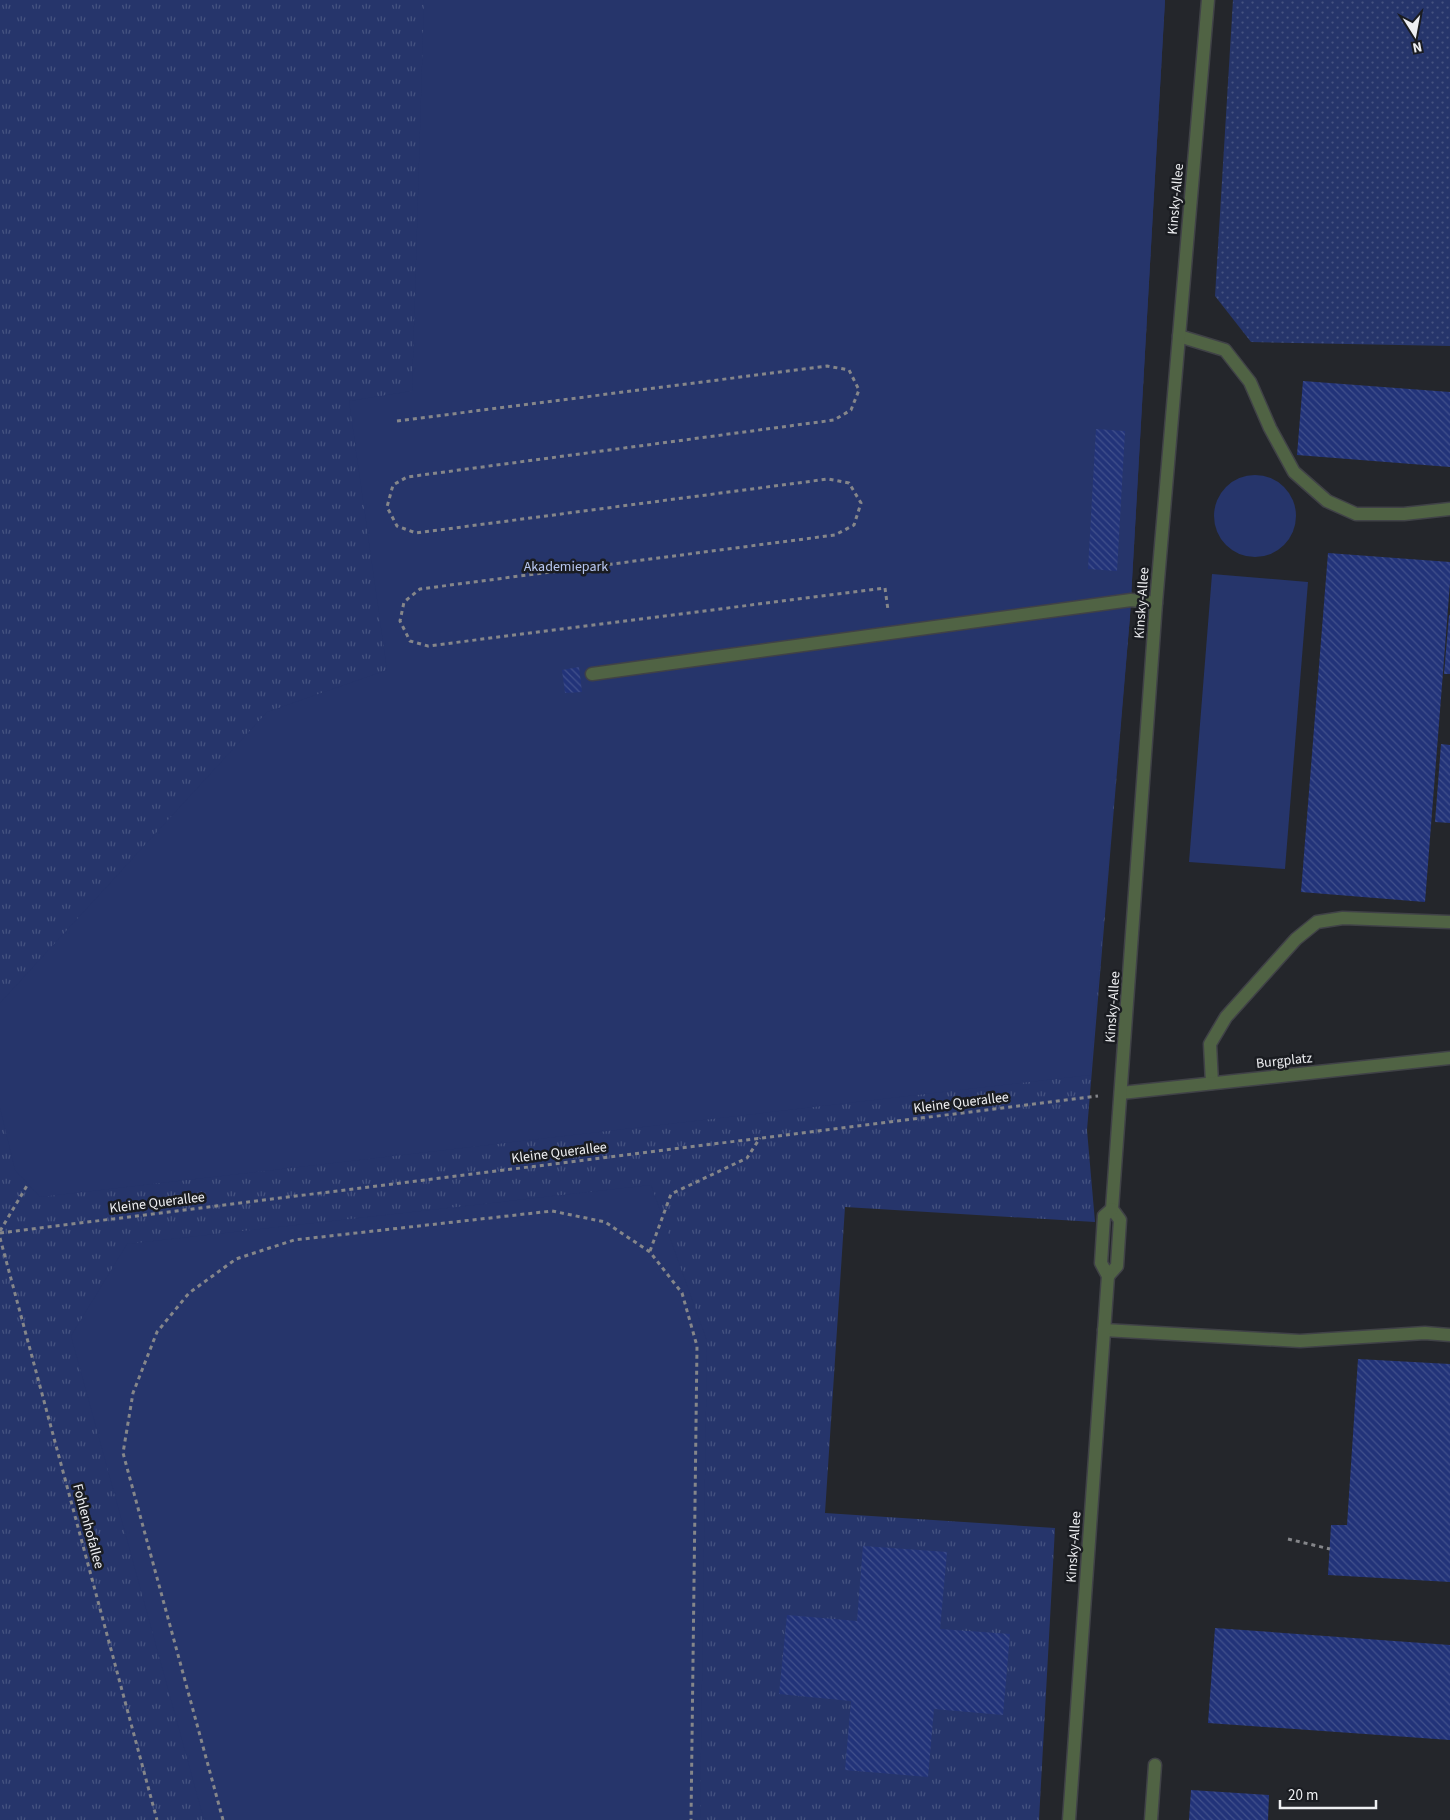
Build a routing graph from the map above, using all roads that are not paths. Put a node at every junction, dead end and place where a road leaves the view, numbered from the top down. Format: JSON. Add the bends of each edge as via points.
{"nodes":[{"id":1,"x":1208,"y":0,"type":"edge"},
{"id":2,"x":1179,"y":336,"type":"junction"},
{"id":3,"x":1450,"y":509,"type":"edge"},
{"id":4,"x":1156,"y":603,"type":"junction"},
{"id":5,"x":592,"y":674,"type":"dead end"},
{"id":6,"x":1450,"y":922,"type":"edge"},
{"id":7,"x":1450,"y":1058,"type":"edge"},
{"id":8,"x":1212,"y":1083,"type":"junction"},
{"id":9,"x":1121,"y":1093,"type":"junction"},
{"id":10,"x":1104,"y":1330,"type":"junction"},
{"id":11,"x":1450,"y":1335,"type":"edge"},
{"id":12,"x":1155,"y":1765,"type":"dead end"},
{"id":13,"x":1069,"y":1820,"type":"edge"},
{"id":14,"x":1151,"y":1820,"type":"edge"}],
"edges":[{"from":1,"to":2,"type":"lane","name":"Kinsky-Allee"},
{"from":2,"to":3,"type":"lane","via":[[1226,350],[1250,382],[1294,472],[1327,501],[1356,514],[1404,514]]},
{"from":2,"to":4,"type":"lane","name":"Kinsky-Allee"},
{"from":4,"to":5,"type":"lane","via":[[1130,600]]},
{"from":4,"to":9,"type":"lane","name":"Kinsky-Allee"},
{"from":6,"to":8,"type":"lane","via":[[1343,918],[1316,922],[1296,939],[1226,1017],[1210,1044]]},
{"from":7,"to":8,"type":"lane","name":"Burgplatz"},
{"from":8,"to":9,"type":"lane","name":"Burgplatz"},
{"from":9,"to":10,"type":"lane","name":"Kinsky-Allee","via":[[1112,1209],[1120,1220],[1117,1266],[1108,1276]]},
{"from":10,"to":11,"type":"lane","via":[[1300,1341],[1425,1333]]},
{"from":10,"to":13,"type":"lane","name":"Kinsky-Allee"},
{"from":12,"to":14,"type":"lane"}]}
